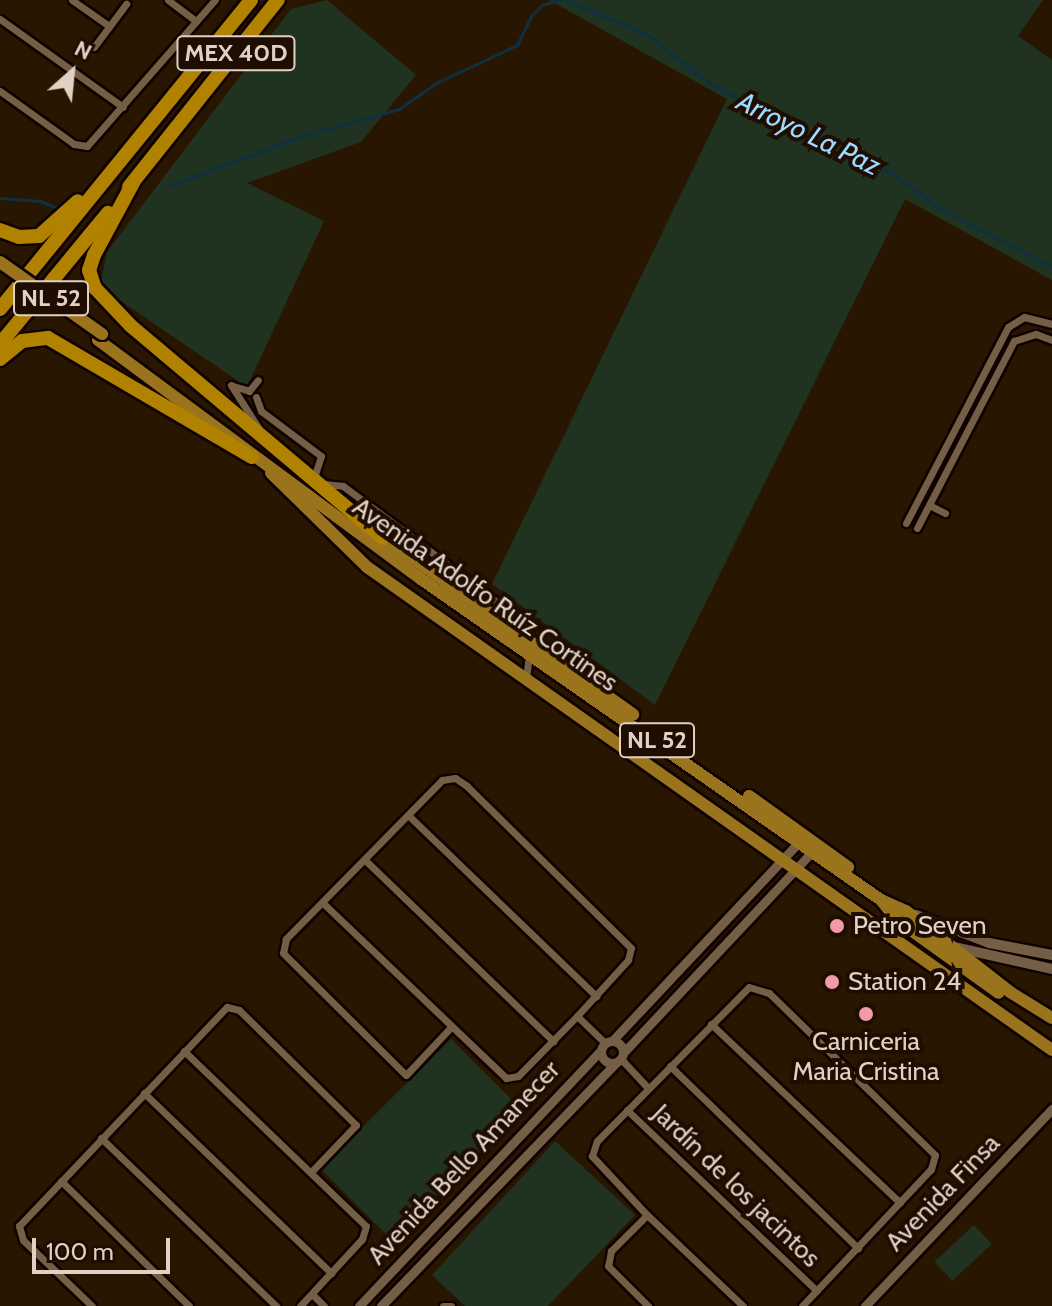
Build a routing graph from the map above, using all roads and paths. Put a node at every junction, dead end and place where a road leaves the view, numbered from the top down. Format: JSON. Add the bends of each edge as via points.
{"nodes":[{"id":1,"x":72,"y":0,"type":"edge"},
{"id":2,"x":168,"y":0,"type":"edge"},
{"id":3,"x":215,"y":0,"type":"edge"},
{"id":4,"x":251,"y":0,"type":"edge"},
{"id":5,"x":278,"y":0,"type":"edge"},
{"id":6,"x":126,"y":4,"type":"dead end"},
{"id":7,"x":0,"y":19,"type":"edge"},
{"id":8,"x":196,"y":21,"type":"junction"},
{"id":9,"x":109,"y":26,"type":"junction"},
{"id":10,"x":94,"y":47,"type":"dead end"},
{"id":11,"x":0,"y":91,"type":"edge"},
{"id":12,"x":123,"y":107,"type":"junction"},
{"id":13,"x":111,"y":171,"type":"junction"},
{"id":14,"x":133,"y":183,"type":"junction"},
{"id":15,"x":0,"y":230,"type":"edge"},
{"id":16,"x":0,"y":262,"type":"edge"},
{"id":17,"x":0,"y":271,"type":"edge"},
{"id":18,"x":0,"y":309,"type":"edge"},
{"id":19,"x":1052,"y":324,"type":"edge"},
{"id":20,"x":100,"y":337,"type":"junction"},
{"id":21,"x":1052,"y":340,"type":"edge"},
{"id":22,"x":0,"y":344,"type":"edge"},
{"id":23,"x":0,"y":359,"type":"edge"},
{"id":24,"x":258,"y":380,"type":"dead end"},
{"id":25,"x":256,"y":397,"type":"dead end"},
{"id":26,"x":260,"y":431,"type":"junction"},
{"id":27,"x":252,"y":457,"type":"joint"},
{"id":28,"x":929,"y":505,"type":"junction"},
{"id":29,"x":945,"y":513,"type":"dead end"},
{"id":30,"x":906,"y":523,"type":"dead end"},
{"id":31,"x":917,"y":528,"type":"dead end"},
{"id":32,"x":383,"y":538,"type":"junction"},
{"id":33,"x":452,"y":628,"type":"junction"},
{"id":34,"x":529,"y":648,"type":"junction"},
{"id":35,"x":526,"y":679,"type":"junction"},
{"id":36,"x":665,"y":746,"type":"junction"},
{"id":37,"x":631,"y":751,"type":"junction"},
{"id":38,"x":409,"y":816,"type":"junction"},
{"id":39,"x":810,"y":844,"type":"junction"},
{"id":40,"x":781,"y":859,"type":"junction"},
{"id":41,"x":366,"y":861,"type":"junction"},
{"id":42,"x":795,"y":870,"type":"junction"},
{"id":43,"x":881,"y":900,"type":"junction"},
{"id":44,"x":324,"y":904,"type":"junction"},
{"id":45,"x":906,"y":911,"type":"junction"},
{"id":46,"x":716,"y":928,"type":"junction"},
{"id":47,"x":918,"y":936,"type":"junction"},
{"id":48,"x":729,"y":939,"type":"junction"},
{"id":49,"x":952,"y":946,"type":"junction"},
{"id":50,"x":698,"y":947,"type":"junction"},
{"id":51,"x":1052,"y":955,"type":"edge"},
{"id":52,"x":710,"y":959,"type":"junction"},
{"id":53,"x":938,"y":968,"type":"junction"},
{"id":54,"x":1052,"y":969,"type":"edge"},
{"id":55,"x":971,"y":973,"type":"junction"},
{"id":56,"x":596,"y":996,"type":"junction"},
{"id":57,"x":577,"y":1016,"type":"junction"},
{"id":58,"x":1052,"y":1018,"type":"edge"},
{"id":59,"x":711,"y":1024,"type":"junction"},
{"id":60,"x":451,"y":1027,"type":"junction"},
{"id":61,"x":1052,"y":1028,"type":"edge"},
{"id":62,"x":553,"y":1041,"type":"junction"},
{"id":63,"x":606,"y":1045,"type":"junction"},
{"id":64,"x":1052,"y":1050,"type":"edge"},
{"id":65,"x":184,"y":1051,"type":"junction"},
{"id":66,"x":620,"y":1058,"type":"junction"},
{"id":67,"x":670,"y":1066,"type":"junction"},
{"id":68,"x":648,"y":1088,"type":"junction"},
{"id":69,"x":144,"y":1093,"type":"junction"},
{"id":70,"x":1052,"y":1109,"type":"edge"},
{"id":71,"x":627,"y":1110,"type":"junction"},
{"id":72,"x":101,"y":1138,"type":"junction"},
{"id":73,"x":312,"y":1171,"type":"junction"},
{"id":74,"x":479,"y":1179,"type":"junction"},
{"id":75,"x":61,"y":1181,"type":"junction"},
{"id":76,"x":492,"y":1191,"type":"junction"},
{"id":77,"x":465,"y":1194,"type":"junction"},
{"id":78,"x":900,"y":1203,"type":"junction"},
{"id":79,"x":477,"y":1207,"type":"junction"},
{"id":80,"x":647,"y":1215,"type":"junction"},
{"id":81,"x":858,"y":1248,"type":"junction"},
{"id":82,"x":331,"y":1273,"type":"junction"},
{"id":83,"x":817,"y":1291,"type":"junction"},
{"id":84,"x":312,"y":1294,"type":"junction"},
{"id":85,"x":92,"y":1306,"type":"edge"},
{"id":86,"x":189,"y":1306,"type":"edge"},
{"id":87,"x":276,"y":1306,"type":"edge"},
{"id":88,"x":300,"y":1306,"type":"edge"},
{"id":89,"x":324,"y":1306,"type":"edge"},
{"id":90,"x":359,"y":1306,"type":"edge"},
{"id":91,"x":381,"y":1306,"type":"edge"},
{"id":92,"x":648,"y":1306,"type":"edge"},
{"id":93,"x":743,"y":1306,"type":"edge"},
{"id":94,"x":802,"y":1306,"type":"edge"},
{"id":95,"x":865,"y":1306,"type":"edge"}],
"edges":[{"from":1,"to":9,"type":"street"},
{"from":2,"to":8,"type":"street"},
{"from":3,"to":8,"type":"street"},
{"from":4,"to":13,"type":"highway","number":"MEX 40D"},
{"from":5,"to":14,"type":"highway","number":"MEX 40D"},
{"from":6,"to":9,"type":"street"},
{"from":7,"to":12,"type":"street"},
{"from":8,"to":12,"type":"street"},
{"from":9,"to":10,"type":"street"},
{"from":11,"to":12,"type":"street","via":[[79,146],[92,143]]},
{"from":13,"to":15,"type":"highway","via":[[44,234],[26,238]]},
{"from":13,"to":18,"type":"highway","number":"MEX 40D"},
{"from":14,"to":22,"type":"highway","number":"MEX 40D"},
{"from":14,"to":26,"type":"highway","via":[[94,255],[92,283],[131,326]]},
{"from":16,"to":20,"type":"main road","name":"Avenida Adolfo Ruíz Cortines","number":"NL 52","bridge":true},
{"from":17,"to":20,"type":"main road"},
{"from":19,"to":30,"type":"street","via":[[1024,317],[1008,327]]},
{"from":20,"to":32,"type":"main road","name":"Avenida Adolfo Ruíz Cortines","number":"NL 52"},
{"from":20,"to":34,"type":"main road","name":"Avenida Adolfo Ruíz Cortines","number":"NL 52","via":[[330,513]]},
{"from":21,"to":28,"type":"street","via":[[1036,334],[1014,341]]},
{"from":23,"to":27,"type":"highway","via":[[22,341],[48,338]]},
{"from":24,"to":26,"type":"street","via":[[249,391],[231,385]]},
{"from":25,"to":34,"type":"street","via":[[261,411],[321,456],[318,479],[343,486],[523,622],[529,628]]},
{"from":26,"to":32,"type":"highway"},
{"from":27,"to":33,"type":"main road","via":[[301,499],[358,560]]},
{"from":28,"to":29,"type":"street"},
{"from":28,"to":31,"type":"street"},
{"from":32,"to":34,"type":"main road","name":"Avenida Adolfo Ruíz Cortines","number":"NL 52","via":[[507,624]]},
{"from":33,"to":34,"type":"main road","via":[[510,662],[524,659]]},
{"from":33,"to":35,"type":"main road"},
{"from":34,"to":35,"type":"street"},
{"from":34,"to":36,"type":"main road","name":"Avenida Adolfo Ruíz Cortines","number":"NL 52"},
{"from":34,"to":39,"type":"main road"},
{"from":35,"to":37,"type":"main road"},
{"from":36,"to":37,"type":"main road"},
{"from":36,"to":39,"type":"main road","name":"Avenida Adolfo Ruíz Cortines","number":"NL 52"},
{"from":37,"to":40,"type":"main road"},
{"from":38,"to":41,"type":"street"},
{"from":38,"to":56,"type":"street"},
{"from":38,"to":56,"type":"street","via":[[442,780],[455,778],[467,786],[632,953]]},
{"from":39,"to":40,"type":"street","name":"Avenida Bello Amanecer"},
{"from":39,"to":42,"type":"street","name":"Avenida Bello Amanecer"},
{"from":39,"to":43,"type":"main road","name":"Avenida Adolfo Ruíz Cortines","number":"NL 52"},
{"from":39,"to":45,"type":"main road"},
{"from":40,"to":42,"type":"main road"},
{"from":40,"to":46,"type":"street","name":"Avenida Bello Amanecer"},
{"from":41,"to":44,"type":"street"},
{"from":41,"to":62,"type":"street"},
{"from":42,"to":48,"type":"street","name":"Avenida Bello Amanecer"},
{"from":42,"to":53,"type":"main road"},
{"from":43,"to":45,"type":"main road","name":"Avenida Adolfo Ruíz Cortines","number":"NL 52"},
{"from":43,"to":47,"type":"main road","name":"Avenida Adolfo Ruíz Cortines","number":"NL 52"},
{"from":44,"to":60,"type":"street"},
{"from":44,"to":60,"type":"street","via":[[286,939],[283,953],[406,1075]]},
{"from":45,"to":49,"type":"main road","name":"Avenida Adolfo Ruíz Cortines"},
{"from":45,"to":51,"type":"main road","number":"NL 52","via":[[989,943]]},
{"from":46,"to":48,"type":"street"},
{"from":46,"to":50,"type":"street","name":"Avenida Bello Amanecer"},
{"from":47,"to":49,"type":"main road","number":"NL 52"},
{"from":47,"to":55,"type":"main road","name":"Avenida Adolfo Ruíz Cortines"},
{"from":48,"to":52,"type":"street","name":"Avenida Bello Amanecer"},
{"from":49,"to":54,"type":"main road","number":"NL 52"},
{"from":49,"to":58,"type":"main road","name":"Avenida Adolfo Ruíz Cortines"},
{"from":50,"to":52,"type":"street"},
{"from":50,"to":63,"type":"street","name":"Avenida Bello Amanecer"},
{"from":52,"to":66,"type":"street","name":"Avenida Bello Amanecer"},
{"from":53,"to":55,"type":"main road"},
{"from":53,"to":64,"type":"main road"},
{"from":55,"to":61,"type":"main road","name":"Avenida Adolfo Ruíz Cortines"},
{"from":56,"to":57,"type":"street"},
{"from":57,"to":62,"type":"street"},
{"from":57,"to":63,"type":"street"},
{"from":59,"to":67,"type":"street"},
{"from":59,"to":78,"type":"street"},
{"from":59,"to":78,"type":"street","via":[[749,987],[769,993],[932,1148],[935,1162]]},
{"from":60,"to":62,"type":"street","via":[[500,1074],[512,1078]]},
{"from":63,"to":66,"type":"street","via":[[620,1044]]},
{"from":63,"to":66,"type":"street","via":[[607,1062]]},
{"from":63,"to":74,"type":"street","name":"Avenida Bello Amanecer"},
{"from":65,"to":69,"type":"street"},
{"from":65,"to":73,"type":"street"},
{"from":65,"to":73,"type":"street","via":[[223,1009],[232,1007],[356,1125]]},
{"from":66,"to":68,"type":"street"},
{"from":66,"to":76,"type":"street","name":"Avenida Bello Amanecer"},
{"from":67,"to":68,"type":"street"},
{"from":67,"to":81,"type":"street"},
{"from":68,"to":71,"type":"street"},
{"from":69,"to":72,"type":"street"},
{"from":69,"to":82,"type":"street"},
{"from":70,"to":95,"type":"street","name":"Avenida Finsa"},
{"from":71,"to":80,"type":"street","via":[[597,1141],[592,1156]]},
{"from":71,"to":83,"type":"street","name":"Jardín de los jacintos"},
{"from":72,"to":75,"type":"street"},
{"from":72,"to":87,"type":"street"},
{"from":73,"to":82,"type":"street","via":[[363,1219],[365,1233]]},
{"from":74,"to":76,"type":"street"},
{"from":74,"to":77,"type":"street","name":"Avenida Bello Amanecer"},
{"from":75,"to":85,"type":"street","via":[[19,1226],[23,1240]]},
{"from":75,"to":86,"type":"street"},
{"from":76,"to":79,"type":"street","name":"Avenida Bello Amanecer"},
{"from":77,"to":79,"type":"street"},
{"from":77,"to":90,"type":"street","name":"Avenida Bello Amanecer"},
{"from":78,"to":81,"type":"street"},
{"from":79,"to":91,"type":"street","name":"Avenida Bello Amanecer"},
{"from":80,"to":92,"type":"street","via":[[611,1251],[608,1266]]},
{"from":80,"to":93,"type":"street"},
{"from":81,"to":83,"type":"street"},
{"from":82,"to":84,"type":"street"},
{"from":83,"to":94,"type":"street"},
{"from":84,"to":88,"type":"street"},
{"from":84,"to":89,"type":"street"}]}
